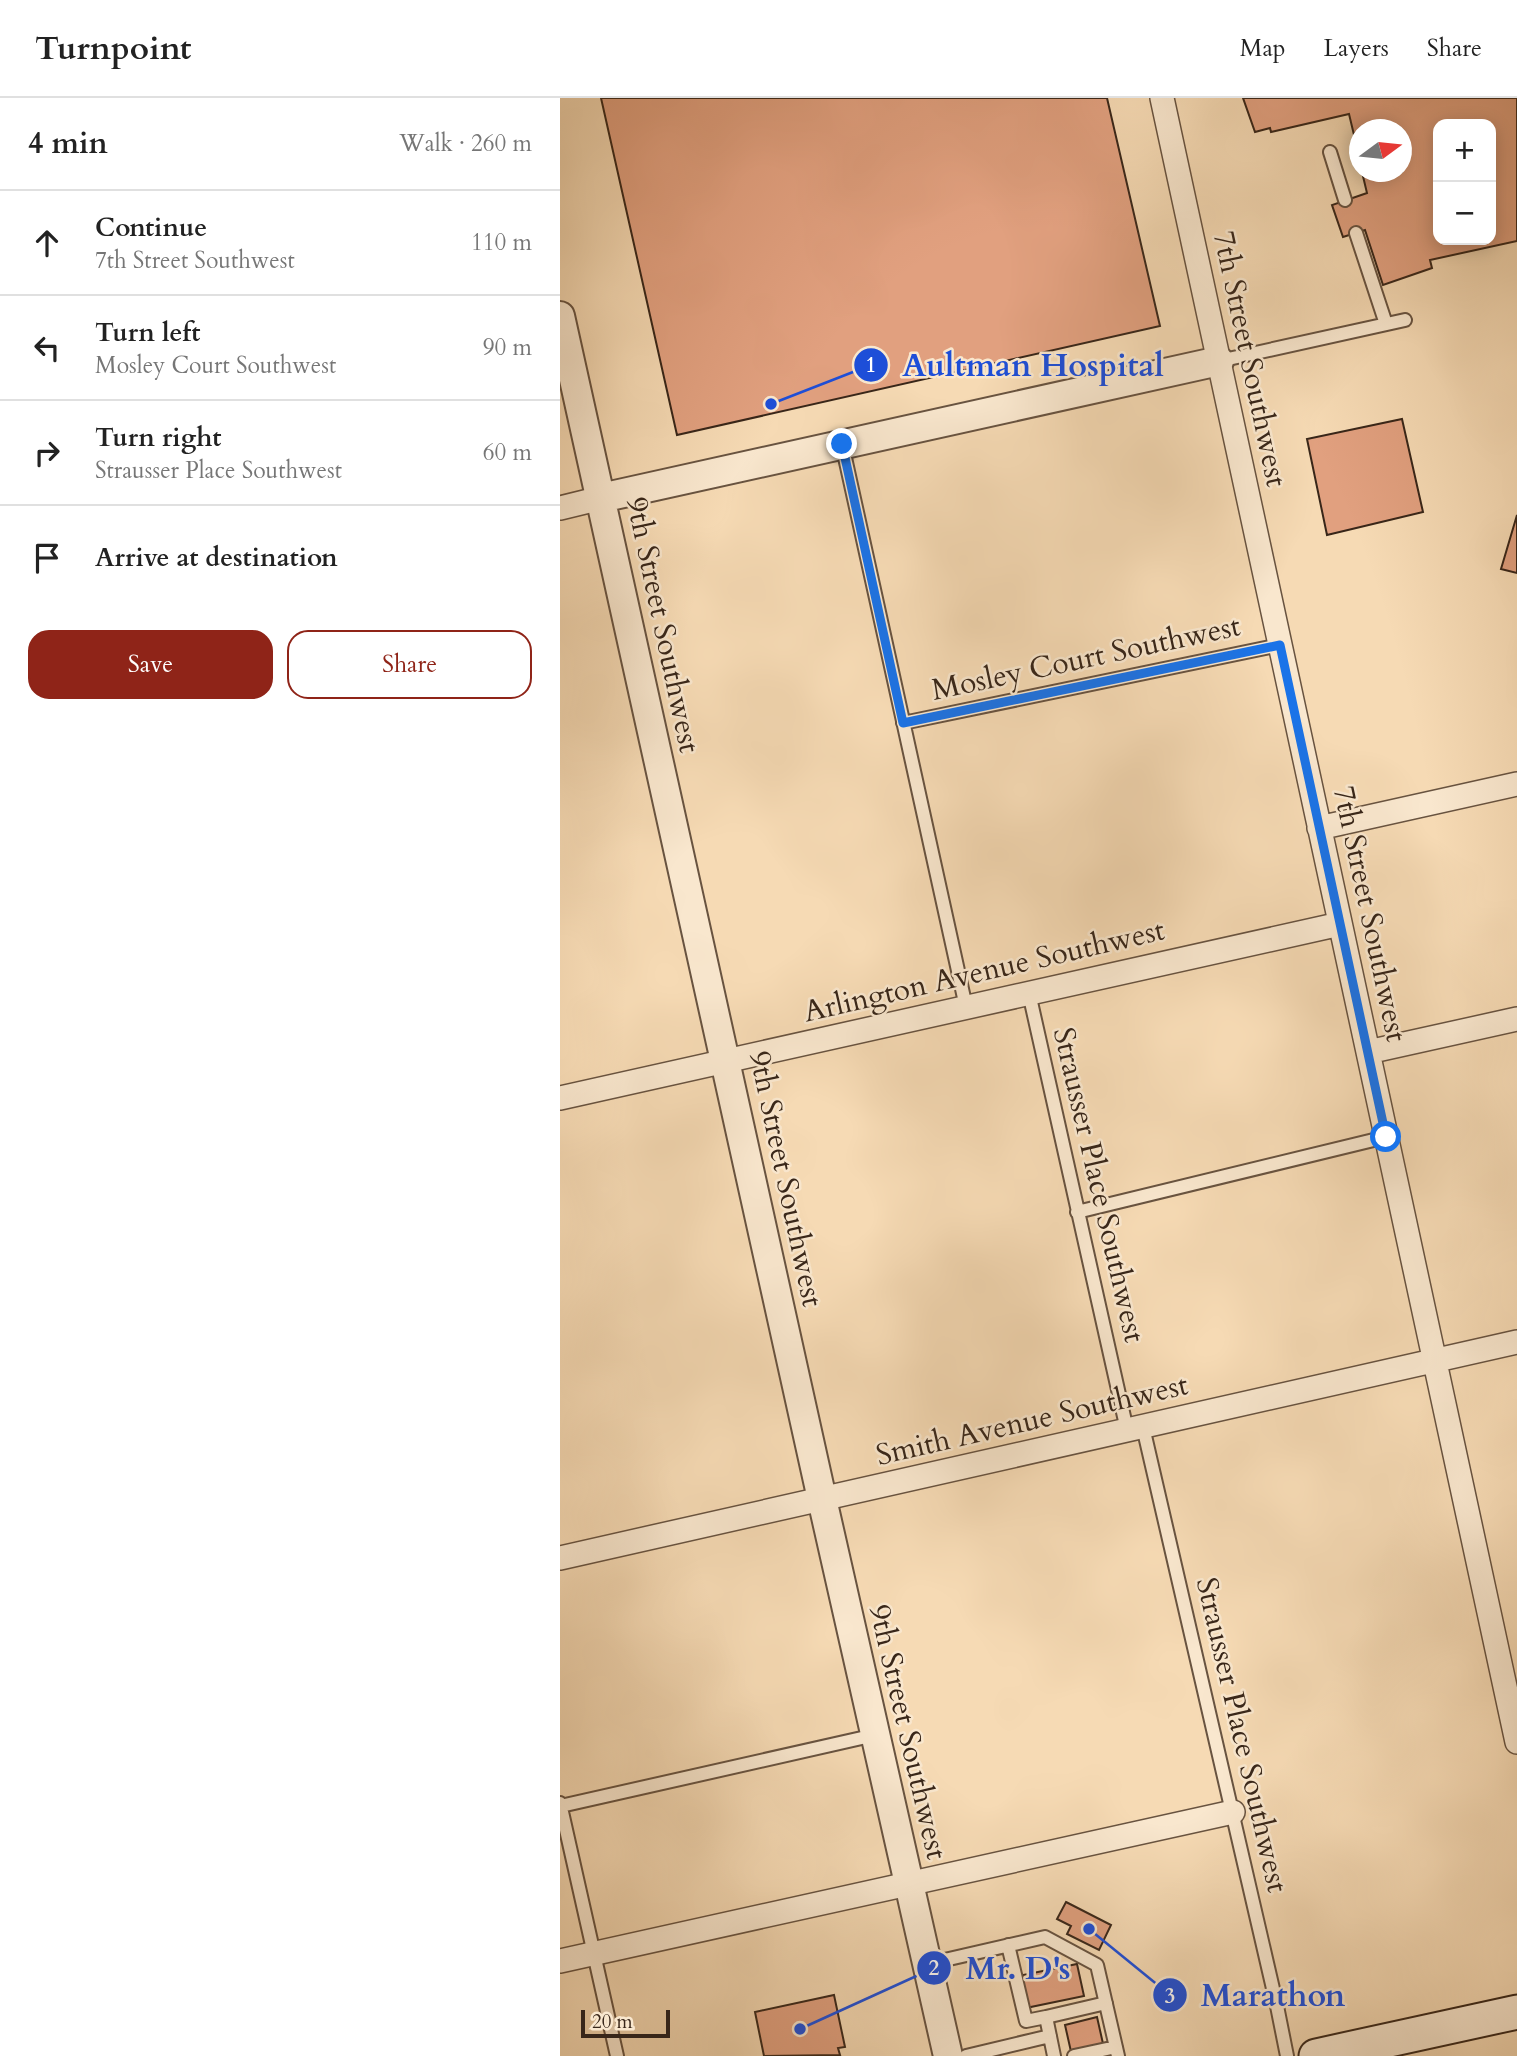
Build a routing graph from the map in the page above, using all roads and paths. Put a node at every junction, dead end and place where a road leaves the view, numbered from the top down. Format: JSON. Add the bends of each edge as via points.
{"nodes":[{"id":1,"x":1162,"y":98,"type":"edge"},
{"id":2,"x":1330,"y":152,"type":"dead end"},
{"id":3,"x":1345,"y":200,"type":"dead end"},
{"id":4,"x":1356,"y":233,"type":"dead end"},
{"id":5,"x":560,"y":316,"type":"edge"},
{"id":6,"x":1405,"y":320,"type":"dead end"},
{"id":7,"x":1386,"y":324,"type":"junction"},
{"id":8,"x":1219,"y":361,"type":"junction"},
{"id":9,"x":842,"y":444,"type":"junction"},
{"id":10,"x":601,"y":498,"type":"junction"},
{"id":11,"x":560,"y":508,"type":"edge"},
{"id":12,"x":1280,"y":645,"type":"junction"},
{"id":13,"x":903,"y":723,"type":"junction"},
{"id":14,"x":1517,"y":784,"type":"edge"},
{"id":15,"x":1319,"y":828,"type":"junction"},
{"id":16,"x":1340,"y":924,"type":"junction"},
{"id":17,"x":1029,"y":993,"type":"junction"},
{"id":18,"x":966,"y":1007,"type":"junction"},
{"id":19,"x":1517,"y":1019,"type":"edge"},
{"id":20,"x":1367,"y":1052,"type":"junction"},
{"id":21,"x":726,"y":1061,"type":"junction"},
{"id":22,"x":560,"y":1098,"type":"edge"},
{"id":23,"x":1386,"y":1137,"type":"junction"},
{"id":24,"x":1077,"y":1212,"type":"junction"},
{"id":25,"x":1517,"y":1342,"type":"edge"},
{"id":26,"x":1434,"y":1361,"type":"junction"},
{"id":27,"x":1135,"y":1429,"type":"junction"},
{"id":28,"x":822,"y":1499,"type":"junction"},
{"id":29,"x":560,"y":1558,"type":"edge"},
{"id":30,"x":1511,"y":1686,"type":"edge"},
{"id":31,"x":875,"y":1735,"type":"junction"},
{"id":32,"x":1517,"y":1742,"type":"edge"},
{"id":33,"x":560,"y":1804,"type":"edge"},
{"id":34,"x":1233,"y":1812,"type":"junction"},
{"id":35,"x":908,"y":1883,"type":"junction"},
{"id":36,"x":1008,"y":1945,"type":"junction"},
{"id":37,"x":594,"y":1953,"type":"junction"},
{"id":38,"x":560,"y":1961,"type":"edge"},
{"id":39,"x":927,"y":1964,"type":"junction"},
{"id":40,"x":1106,"y":2003,"type":"junction"},
{"id":41,"x":1517,"y":2012,"type":"edge"},
{"id":42,"x":1046,"y":2017,"type":"junction"},
{"id":43,"x":1050,"y":2036,"type":"junction"},
{"id":44,"x":1117,"y":2051,"type":"edge"},
{"id":45,"x":617,"y":2056,"type":"edge"},
{"id":46,"x":948,"y":2056,"type":"edge"},
{"id":47,"x":966,"y":2056,"type":"edge"},
{"id":48,"x":1054,"y":2056,"type":"edge"},
{"id":49,"x":1074,"y":2056,"type":"edge"},
{"id":50,"x":1287,"y":2056,"type":"edge"},
{"id":51,"x":1316,"y":2056,"type":"edge"}],
"edges":[{"from":1,"to":8,"type":"street","name":"7th Street Southwest"},
{"from":2,"to":3,"type":"lane"},
{"from":4,"to":7,"type":"lane"},
{"from":5,"to":10,"type":"street","name":"9th Street Southwest"},
{"from":6,"to":7,"type":"lane"},
{"from":7,"to":8,"type":"lane"},
{"from":8,"to":9,"type":"street"},
{"from":8,"to":12,"type":"street","name":"7th Street Southwest"},
{"from":9,"to":10,"type":"street"},
{"from":9,"to":13,"type":"lane"},
{"from":10,"to":11,"type":"street"},
{"from":10,"to":21,"type":"street","name":"9th Street Southwest"},
{"from":12,"to":13,"type":"lane","name":"Mosley Court Southwest"},
{"from":12,"to":15,"type":"street","name":"7th Street Southwest"},
{"from":13,"to":18,"type":"lane"},
{"from":14,"to":15,"type":"street"},
{"from":15,"to":16,"type":"street","name":"7th Street Southwest"},
{"from":16,"to":17,"type":"street","name":"Arlington Avenue Southwest"},
{"from":16,"to":20,"type":"street","name":"7th Street Southwest"},
{"from":17,"to":18,"type":"street","name":"Arlington Avenue Southwest"},
{"from":17,"to":24,"type":"lane","name":"Strausser Place Southwest"},
{"from":18,"to":21,"type":"street","name":"Arlington Avenue Southwest"},
{"from":19,"to":20,"type":"street"},
{"from":20,"to":23,"type":"street","name":"7th Street Southwest"},
{"from":21,"to":22,"type":"street","name":"Arlington Avenue Southwest"},
{"from":21,"to":28,"type":"street","name":"9th Street Southwest"},
{"from":23,"to":24,"type":"lane"},
{"from":23,"to":26,"type":"street","name":"7th Street Southwest"},
{"from":24,"to":27,"type":"lane","name":"Strausser Place Southwest"},
{"from":25,"to":26,"type":"street","name":"Smith Avenue Southwest"},
{"from":26,"to":27,"type":"street","name":"Smith Avenue Southwest"},
{"from":26,"to":30,"type":"street","name":"7th Street Southwest"},
{"from":27,"to":28,"type":"street","name":"Smith Avenue Southwest"},
{"from":27,"to":34,"type":"lane","name":"Strausser Place Southwest"},
{"from":28,"to":29,"type":"street","name":"Smith Avenue Southwest"},
{"from":28,"to":31,"type":"street","name":"9th Street Southwest"},
{"from":30,"to":32,"type":"street","name":"7th Street Southwest"},
{"from":31,"to":33,"type":"lane"},
{"from":31,"to":35,"type":"street","name":"9th Street Southwest"},
{"from":33,"to":37,"type":"lane"},
{"from":34,"to":35,"type":"street"},
{"from":34,"to":50,"type":"lane","name":"Strausser Place Southwest"},
{"from":35,"to":37,"type":"street"},
{"from":35,"to":39,"type":"street","name":"9th Street Southwest"},
{"from":36,"to":39,"type":"lane"},
{"from":36,"to":40,"type":"lane","via":[[1045,1937],[1097,1965]]},
{"from":36,"to":42,"type":"lane","via":[[1026,2021]]},
{"from":37,"to":38,"type":"street"},
{"from":37,"to":45,"type":"lane"},
{"from":39,"to":46,"type":"street","name":"9th Street Southwest"},
{"from":40,"to":42,"type":"lane"},
{"from":40,"to":44,"type":"lane"},
{"from":41,"to":51,"type":"main road"},
{"from":42,"to":43,"type":"lane"},
{"from":43,"to":47,"type":"lane"},
{"from":43,"to":48,"type":"lane"},
{"from":44,"to":49,"type":"lane"}]}
